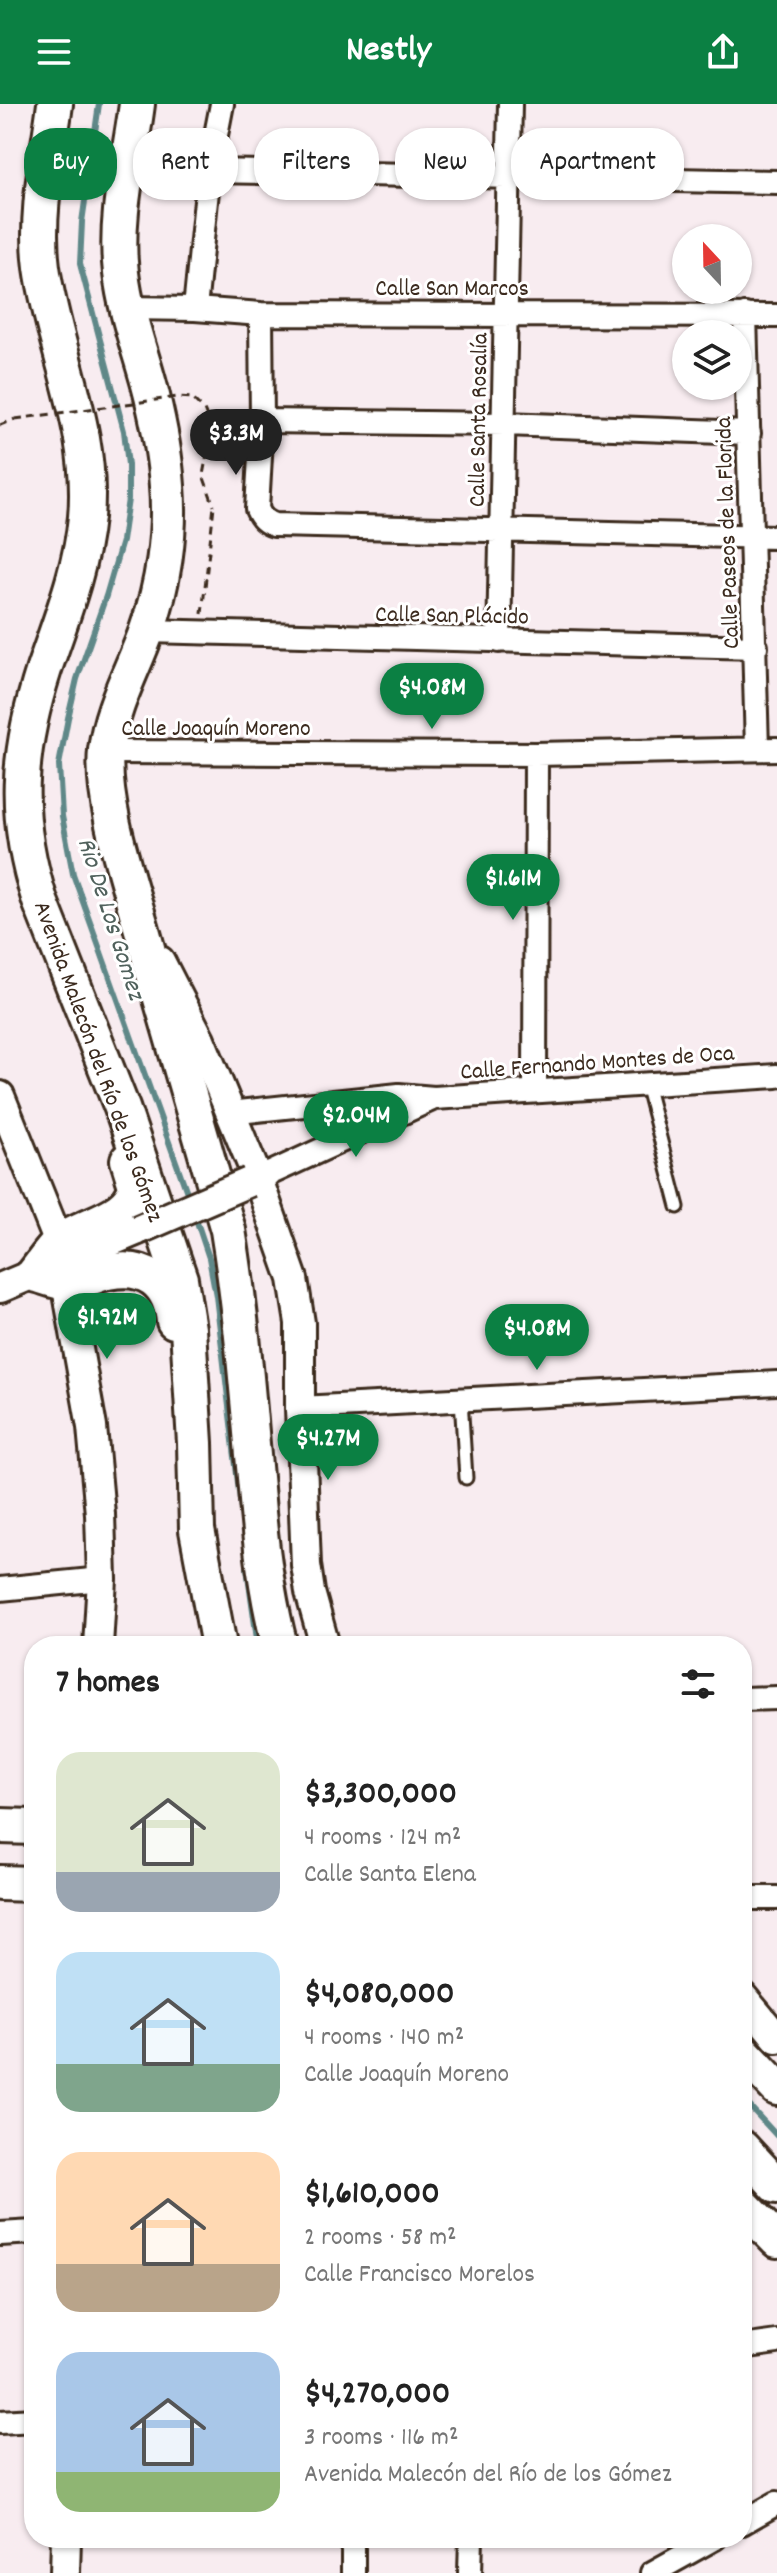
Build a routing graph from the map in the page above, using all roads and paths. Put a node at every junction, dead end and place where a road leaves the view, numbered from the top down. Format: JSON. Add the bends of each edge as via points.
{"nodes":[{"id":1,"x":55,"y":104,"type":"edge"},
{"id":2,"x":137,"y":104,"type":"edge"},
{"id":3,"x":222,"y":104,"type":"edge"},
{"id":4,"x":510,"y":104,"type":"edge"},
{"id":5,"x":217,"y":128,"type":"edge"},
{"id":6,"x":238,"y":172,"type":"edge"},
{"id":7,"x":509,"y":178,"type":"junction"},
{"id":8,"x":777,"y":182,"type":"edge"},
{"id":9,"x":206,"y":200,"type":"edge"},
{"id":10,"x":126,"y":308,"type":"junction"},
{"id":11,"x":195,"y":309,"type":"junction"},
{"id":12,"x":506,"y":313,"type":"junction"},
{"id":13,"x":261,"y":314,"type":"junction"},
{"id":14,"x":745,"y":315,"type":"junction"},
{"id":15,"x":777,"y":316,"type":"edge"},
{"id":16,"x":262,"y":421,"type":"junction"},
{"id":17,"x":505,"y":424,"type":"junction"},
{"id":18,"x":0,"y":425,"type":"edge"},
{"id":19,"x":749,"y":433,"type":"junction"},
{"id":20,"x":500,"y":529,"type":"junction"},
{"id":21,"x":751,"y":537,"type":"junction"},
{"id":22,"x":777,"y":537,"type":"edge"},
{"id":23,"x":147,"y":631,"type":"junction"},
{"id":24,"x":200,"y":634,"type":"junction"},
{"id":25,"x":499,"y":641,"type":"junction"},
{"id":26,"x":756,"y":647,"type":"junction"},
{"id":27,"x":767,"y":749,"type":"edge"},
{"id":28,"x":106,"y":752,"type":"junction"},
{"id":29,"x":536,"y":754,"type":"junction"},
{"id":30,"x":142,"y":925,"type":"junction"},
{"id":31,"x":64,"y":963,"type":"junction"},
{"id":32,"x":777,"y":1076,"type":"edge"},
{"id":33,"x":646,"y":1084,"type":"junction"},
{"id":34,"x":535,"y":1091,"type":"junction"},
{"id":35,"x":0,"y":1096,"type":"edge"},
{"id":36,"x":434,"y":1098,"type":"junction"},
{"id":37,"x":229,"y":1113,"type":"junction"},
{"id":38,"x":254,"y":1180,"type":"junction"},
{"id":39,"x":678,"y":1207,"type":"dead end"},
{"id":40,"x":55,"y":1265,"type":"junction"},
{"id":41,"x":0,"y":1288,"type":"edge"},
{"id":42,"x":777,"y":1383,"type":"edge"},
{"id":43,"x":461,"y":1399,"type":"junction"},
{"id":44,"x":300,"y":1408,"type":"junction"},
{"id":45,"x":466,"y":1478,"type":"dead end"},
{"id":46,"x":197,"y":1530,"type":"junction"},
{"id":47,"x":102,"y":1579,"type":"junction"},
{"id":48,"x":0,"y":1589,"type":"edge"},
{"id":49,"x":99,"y":1636,"type":"edge"},
{"id":50,"x":217,"y":1636,"type":"edge"},
{"id":51,"x":278,"y":1636,"type":"edge"},
{"id":52,"x":322,"y":1636,"type":"edge"},
{"id":53,"x":777,"y":1698,"type":"edge"},
{"id":54,"x":752,"y":1699,"type":"edge"},
{"id":55,"x":0,"y":1826,"type":"edge"},
{"id":56,"x":24,"y":1827,"type":"edge"},
{"id":57,"x":0,"y":1883,"type":"edge"},
{"id":58,"x":24,"y":1884,"type":"edge"},
{"id":59,"x":752,"y":1898,"type":"edge"},
{"id":60,"x":777,"y":1898,"type":"edge"},
{"id":61,"x":752,"y":2008,"type":"edge"},
{"id":62,"x":776,"y":2036,"type":"edge"},
{"id":63,"x":752,"y":2062,"type":"edge"},
{"id":64,"x":777,"y":2088,"type":"edge"},
{"id":65,"x":752,"y":2159,"type":"edge"},
{"id":66,"x":777,"y":2186,"type":"edge"},
{"id":67,"x":752,"y":2214,"type":"edge"},
{"id":68,"x":24,"y":2233,"type":"edge"},
{"id":69,"x":0,"y":2234,"type":"edge"},
{"id":70,"x":752,"y":2234,"type":"edge"},
{"id":71,"x":777,"y":2240,"type":"edge"},
{"id":72,"x":777,"y":2261,"type":"edge"},
{"id":73,"x":777,"y":2342,"type":"edge"},
{"id":74,"x":752,"y":2346,"type":"edge"},
{"id":75,"x":24,"y":2421,"type":"edge"},
{"id":76,"x":0,"y":2422,"type":"edge"},
{"id":77,"x":777,"y":2503,"type":"edge"},
{"id":78,"x":752,"y":2517,"type":"edge"},
{"id":79,"x":66,"y":2548,"type":"edge"},
{"id":80,"x":353,"y":2548,"type":"edge"},
{"id":81,"x":471,"y":2548,"type":"edge"},
{"id":82,"x":697,"y":2548,"type":"edge"},
{"id":83,"x":65,"y":2573,"type":"edge"},
{"id":84,"x":353,"y":2573,"type":"edge"},
{"id":85,"x":470,"y":2573,"type":"edge"},
{"id":86,"x":652,"y":2573,"type":"edge"}],
"edges":[{"from":1,"to":31,"type":"main road","name":"Avenida Malecón del Río de los Gómez","via":[[42,207],[42,264],[88,465],[87,499],[71,591],[27,731],[20,808],[30,870]]},
{"from":2,"to":10,"type":"main road","via":[[119,237]]},
{"from":3,"to":5,"type":"street"},
{"from":4,"to":7,"type":"street","name":"Calle Santa Rosalía"},
{"from":6,"to":7,"type":"street"},
{"from":7,"to":8,"type":"street"},
{"from":7,"to":12,"type":"street","name":"Calle Santa Rosalía"},
{"from":9,"to":11,"type":"street"},
{"from":10,"to":11,"type":"street","name":"Calle San Marcos"},
{"from":10,"to":23,"type":"main road","via":[[152,395],[167,487],[167,535]]},
{"from":11,"to":13,"type":"street","name":"Calle San Marcos"},
{"from":12,"to":13,"type":"street","name":"Calle San Marcos"},
{"from":12,"to":14,"type":"street","name":"Calle San Marcos"},
{"from":12,"to":17,"type":"street","name":"Calle Santa Rosalía"},
{"from":13,"to":16,"type":"street"},
{"from":14,"to":15,"type":"street","name":"Calle San Marcos"},
{"from":14,"to":19,"type":"street","name":"Calle Paseos de la Florida"},
{"from":16,"to":17,"type":"street"},
{"from":16,"to":20,"type":"street","via":[[257,509],[274,525]]},
{"from":17,"to":19,"type":"street"},
{"from":17,"to":20,"type":"street","name":"Calle Santa Rosalía"},
{"from":18,"to":24,"type":"path","bridge":true,"via":[[178,397],[192,398],[204,410],[210,438],[203,475],[214,506]]},
{"from":19,"to":21,"type":"street","name":"Calle Paseos de la Florida"},
{"from":20,"to":21,"type":"street"},
{"from":20,"to":25,"type":"street","name":"Calle Santa Rosalía"},
{"from":21,"to":22,"type":"street"},
{"from":21,"to":26,"type":"street","name":"Calle Paseos de la Florida"},
{"from":23,"to":24,"type":"street","name":"Calle San Plácido"},
{"from":23,"to":28,"type":"main road","via":[[112,718]]},
{"from":24,"to":25,"type":"street","name":"Calle San Plácido"},
{"from":25,"to":26,"type":"street","name":"Calle San Plácido"},
{"from":26,"to":27,"type":"street","name":"Calle Paseos de la Florida"},
{"from":27,"to":29,"type":"street","name":"Calle Joaquín Moreno"},
{"from":28,"to":29,"type":"street","name":"Calle Joaquín Moreno"},
{"from":28,"to":30,"type":"main road","via":[[116,832]]},
{"from":29,"to":34,"type":"street"},
{"from":30,"to":37,"type":"street","via":[[200,1039]]},
{"from":30,"to":51,"type":"main road","via":[[228,1230],[258,1532]]},
{"from":31,"to":40,"type":"main road","via":[[69,1009],[136,1186],[128,1204],[81,1229]]},
{"from":31,"to":46,"type":"main road","name":"Avenida Malecón del Río de los Gómez","via":[[122,1108],[180,1279],[193,1400]]},
{"from":32,"to":33,"type":"street","name":"Calle Fernando Montes de Oca"},
{"from":33,"to":34,"type":"street","name":"Calle Fernando Montes de Oca"},
{"from":33,"to":39,"type":"lane"},
{"from":34,"to":36,"type":"street","name":"Calle Fernando Montes de Oca"},
{"from":35,"to":40,"type":"street"},
{"from":36,"to":37,"type":"street","name":"Calle Fernando Montes de Oca","via":[[399,1095]]},
{"from":36,"to":38,"type":"street"},
{"from":37,"to":38,"type":"street"},
{"from":38,"to":40,"type":"street","bridge":true},
{"from":38,"to":44,"type":"street","via":[[296,1294]]},
{"from":40,"to":41,"type":"street"},
{"from":40,"to":46,"type":"main road","via":[[141,1272],[168,1295],[174,1316],[182,1456]]},
{"from":40,"to":47,"type":"street","via":[[92,1427]]},
{"from":42,"to":43,"type":"street"},
{"from":43,"to":44,"type":"street"},
{"from":43,"to":45,"type":"lane"},
{"from":44,"to":52,"type":"street","via":[[306,1565]]},
{"from":46,"to":50,"type":"main road","name":"Avenida Malecón del Río de los Gómez"},
{"from":47,"to":48,"type":"street"},
{"from":47,"to":49,"type":"street"},
{"from":53,"to":54,"type":"street"},
{"from":55,"to":56,"type":"main road"},
{"from":57,"to":58,"type":"main road"},
{"from":59,"to":60,"type":"street"},
{"from":61,"to":62,"type":"street"},
{"from":63,"to":64,"type":"main road"},
{"from":65,"to":66,"type":"main road"},
{"from":67,"to":71,"type":"main road"},
{"from":68,"to":69,"type":"street"},
{"from":70,"to":72,"type":"street"},
{"from":73,"to":74,"type":"street"},
{"from":75,"to":76,"type":"street"},
{"from":77,"to":78,"type":"street"},
{"from":79,"to":83,"type":"street"},
{"from":80,"to":84,"type":"street"},
{"from":81,"to":85,"type":"street"},
{"from":82,"to":86,"type":"street"}]}
